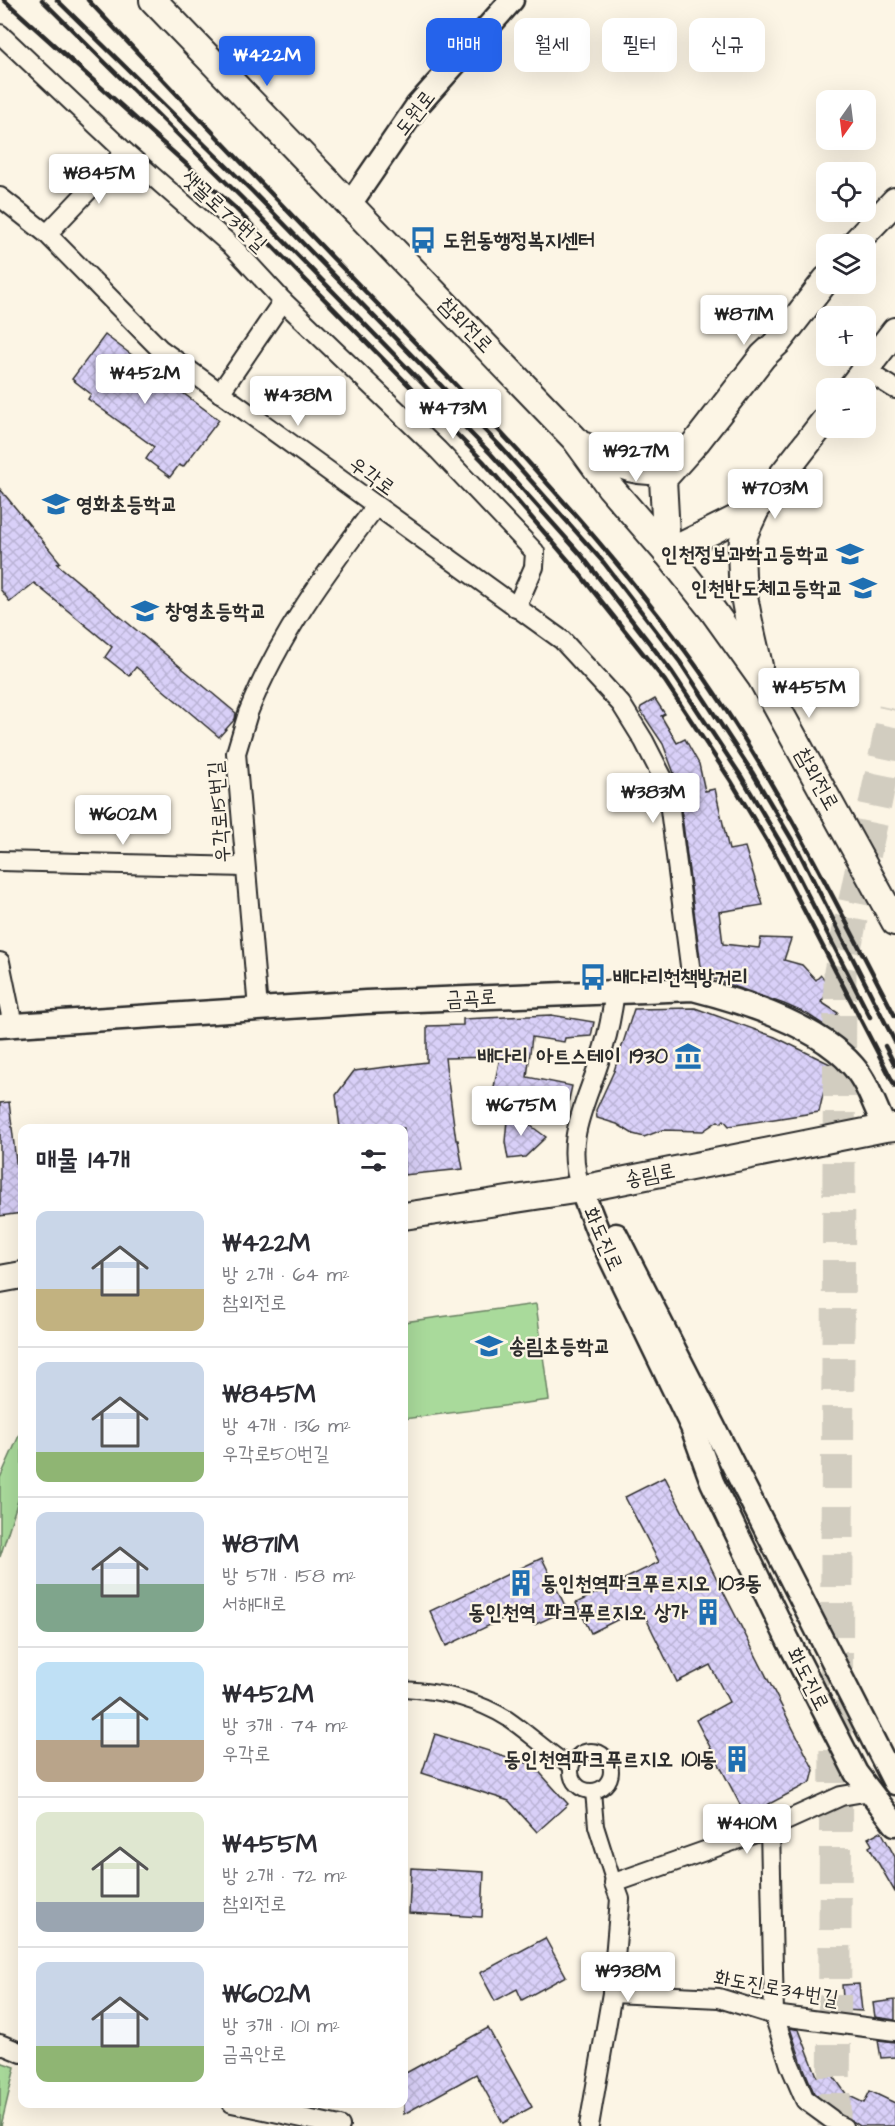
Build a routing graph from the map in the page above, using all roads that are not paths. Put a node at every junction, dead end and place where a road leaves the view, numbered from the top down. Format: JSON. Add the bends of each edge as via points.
{"nodes":[{"id":1,"x":153,"y":0,"type":"edge"},
{"id":2,"x":512,"y":0,"type":"edge"},
{"id":3,"x":0,"y":34,"type":"edge"},
{"id":4,"x":125,"y":152,"type":"junction"},
{"id":5,"x":0,"y":197,"type":"edge"},
{"id":6,"x":895,"y":201,"type":"edge"},
{"id":7,"x":350,"y":204,"type":"junction"},
{"id":8,"x":47,"y":234,"type":"junction"},
{"id":9,"x":864,"y":234,"type":"edge"},
{"id":10,"x":816,"y":293,"type":"edge"},
{"id":11,"x":283,"y":301,"type":"junction"},
{"id":12,"x":895,"y":331,"type":"edge"},
{"id":13,"x":859,"y":378,"type":"edge"},
{"id":14,"x":876,"y":384,"type":"edge"},
{"id":15,"x":895,"y":389,"type":"edge"},
{"id":16,"x":220,"y":393,"type":"junction"},
{"id":17,"x":816,"y":432,"type":"edge"},
{"id":18,"x":575,"y":439,"type":"junction"},
{"id":19,"x":697,"y":441,"type":"junction"},
{"id":20,"x":376,"y":506,"type":"junction"},
{"id":21,"x":756,"y":509,"type":"junction"},
{"id":22,"x":667,"y":553,"type":"junction"},
{"id":23,"x":516,"y":608,"type":"junction"},
{"id":24,"x":761,"y":678,"type":"junction"},
{"id":25,"x":0,"y":861,"type":"edge"},
{"id":26,"x":245,"y":867,"type":"junction"},
{"id":27,"x":895,"y":922,"type":"edge"},
{"id":28,"x":0,"y":962,"type":"edge"},
{"id":29,"x":693,"y":989,"type":"junction"},
{"id":30,"x":615,"y":991,"type":"junction"},
{"id":31,"x":258,"y":1009,"type":"junction"},
{"id":32,"x":7,"y":1025,"type":"edge"},
{"id":33,"x":890,"y":1128,"type":"edge"},
{"id":34,"x":581,"y":1189,"type":"junction"},
{"id":35,"x":408,"y":1215,"type":"edge"},
{"id":36,"x":18,"y":1276,"type":"edge"},
{"id":37,"x":0,"y":1279,"type":"edge"},
{"id":38,"x":408,"y":1689,"type":"edge"},
{"id":39,"x":571,"y":1766,"type":"junction"},
{"id":40,"x":895,"y":1783,"type":"edge"},
{"id":41,"x":593,"y":1791,"type":"junction"},
{"id":42,"x":870,"y":1791,"type":"junction"},
{"id":43,"x":895,"y":1824,"type":"edge"},
{"id":44,"x":770,"y":1828,"type":"junction"},
{"id":45,"x":614,"y":1883,"type":"junction"},
{"id":46,"x":612,"y":1993,"type":"junction"},
{"id":47,"x":774,"y":2015,"type":"junction"},
{"id":48,"x":895,"y":2031,"type":"edge"},
{"id":49,"x":0,"y":2044,"type":"edge"},
{"id":50,"x":18,"y":2051,"type":"edge"},
{"id":51,"x":255,"y":2108,"type":"edge"},
{"id":52,"x":838,"y":2123,"type":"edge"},
{"id":53,"x":340,"y":2126,"type":"edge"},
{"id":54,"x":589,"y":2126,"type":"edge"}],
"edges":[{"from":1,"to":7,"type":"main road","name":"참외전로"},
{"from":2,"to":7,"type":"street","name":"도원로","via":[[417,106]]},
{"from":3,"to":4,"type":"street","name":"샛골로73번길"},
{"from":4,"to":8,"type":"street"},
{"from":4,"to":11,"type":"street","name":"샛골로73번길","via":[[232,247]]},
{"from":5,"to":8,"type":"street","name":"우각로"},
{"from":6,"to":9,"type":"main road"},
{"from":7,"to":18,"type":"main road","name":"참외전로"},
{"from":8,"to":16,"type":"street","name":"우각로","via":[[152,342]]},
{"from":10,"to":19,"type":"main road"},
{"from":11,"to":16,"type":"street"},
{"from":11,"to":23,"type":"street","name":"샛골로73번길","via":[[438,450],[535,552],[534,567]]},
{"from":12,"to":13,"type":"main road"},
{"from":14,"to":15,"type":"street"},
{"from":16,"to":20,"type":"street","name":"우각로"},
{"from":17,"to":21,"type":"main road"},
{"from":18,"to":19,"type":"main road","via":[[603,459],[647,471],[670,467]]},
{"from":18,"to":22,"type":"main road","name":"참외전로"},
{"from":19,"to":22,"type":"main road","via":[[663,479]]},
{"from":20,"to":23,"type":"street","name":"우각로"},
{"from":20,"to":26,"type":"street","name":"우각로15번길","via":[[310,596],[248,713],[236,753]]},
{"from":21,"to":22,"type":"main road"},
{"from":21,"to":24,"type":"main road","via":[[743,538],[741,575]]},
{"from":22,"to":24,"type":"main road","name":"참외전로"},
{"from":23,"to":29,"type":"street","name":"우각로","via":[[562,640],[621,704],[667,786]]},
{"from":24,"to":27,"type":"main road","name":"참외전로"},
{"from":25,"to":26,"type":"street"},
{"from":26,"to":31,"type":"street","name":"우각로15번길"},
{"from":28,"to":32,"type":"street"},
{"from":29,"to":30,"type":"street","name":"금곡로"},
{"from":29,"to":33,"type":"street","name":"금곡로","via":[[763,1011],[828,1044],[855,1068]]},
{"from":30,"to":31,"type":"street","name":"금곡로"},
{"from":30,"to":34,"type":"street","via":[[610,1027],[578,1118],[573,1146]]},
{"from":31,"to":32,"type":"street","name":"금곡로"},
{"from":33,"to":34,"type":"main road","name":"송림로"},
{"from":34,"to":35,"type":"main road","name":"송림로"},
{"from":34,"to":40,"type":"street","name":"화도진로","via":[[614,1230]]},
{"from":34,"to":42,"type":"street","name":"화도진로","via":[[692,1427],[712,1482],[856,1773]]},
{"from":36,"to":37,"type":"main road"},
{"from":38,"to":39,"type":"street","via":[[472,1700],[507,1719]]},
{"from":39,"to":41,"type":"street","via":[[576,1784]]},
{"from":39,"to":41,"type":"street","via":[[578,1755],[590,1750],[608,1759],[610,1779]]},
{"from":41,"to":45,"type":"street","via":[[596,1826]]},
{"from":42,"to":43,"type":"street","name":"화도진로"},
{"from":42,"to":44,"type":"street","via":[[841,1796]]},
{"from":44,"to":45,"type":"street"},
{"from":44,"to":47,"type":"street"},
{"from":45,"to":46,"type":"street","via":[[620,1899]]},
{"from":46,"to":47,"type":"street","name":"화도진로34번길","via":[[719,1998]]},
{"from":46,"to":54,"type":"street"},
{"from":47,"to":48,"type":"street","name":"화도진로34번길"},
{"from":47,"to":52,"type":"street","via":[[805,2100]]},
{"from":49,"to":50,"type":"street"},
{"from":51,"to":53,"type":"street"}]}
